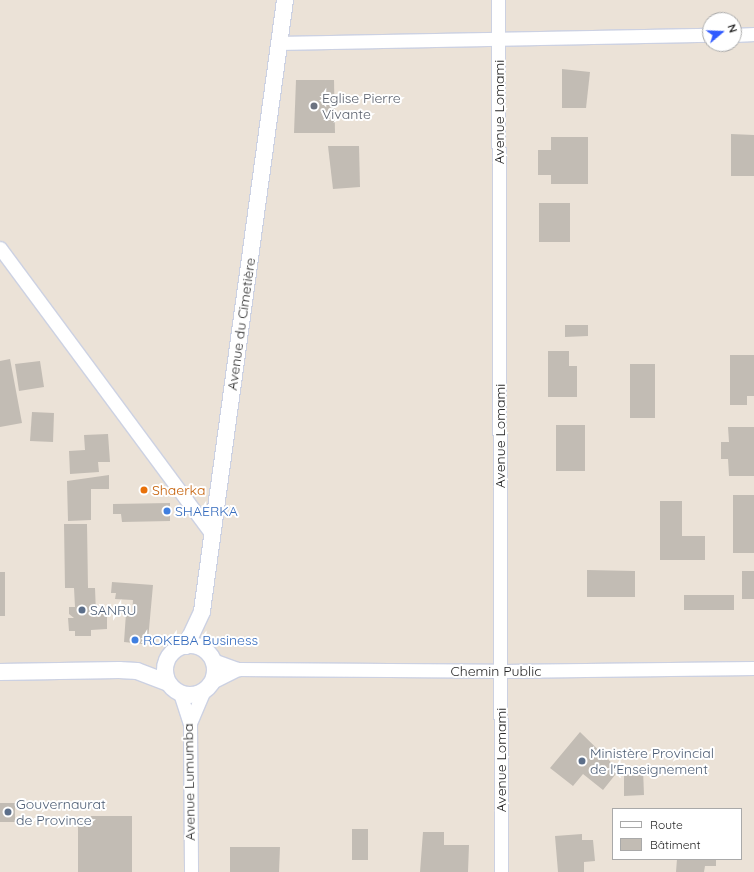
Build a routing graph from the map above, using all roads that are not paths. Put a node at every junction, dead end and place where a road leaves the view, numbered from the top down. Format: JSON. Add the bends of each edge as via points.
{"nodes":[{"id":1,"x":285,"y":0,"type":"edge"},
{"id":2,"x":498,"y":0,"type":"edge"},
{"id":3,"x":754,"y":34,"type":"edge"},
{"id":4,"x":702,"y":35,"type":"edge"},
{"id":5,"x":742,"y":35,"type":"edge"},
{"id":6,"x":499,"y":40,"type":"junction"},
{"id":7,"x":278,"y":42,"type":"junction"},
{"id":8,"x":0,"y":248,"type":"edge"},
{"id":9,"x":212,"y":535,"type":"junction"},
{"id":10,"x":202,"y":611,"type":"junction"},
{"id":11,"x":186,"y":646,"type":"junction"},
{"id":12,"x":209,"y":655,"type":"junction"},
{"id":13,"x":169,"y":657,"type":"junction"},
{"id":14,"x":754,"y":668,"type":"edge"},
{"id":15,"x":238,"y":669,"type":"junction"},
{"id":16,"x":137,"y":671,"type":"junction"},
{"id":17,"x":0,"y":672,"type":"edge"},
{"id":18,"x":501,"y":672,"type":"junction"},
{"id":19,"x":207,"y":687,"type":"junction"},
{"id":20,"x":174,"y":688,"type":"junction"},
{"id":21,"x":190,"y":723,"type":"junction"},
{"id":22,"x":191,"y":872,"type":"edge"},
{"id":23,"x":501,"y":872,"type":"edge"}],
"edges":[{"from":1,"to":7,"type":"street","name":"Avenue du Cimetière"},
{"from":2,"to":6,"type":"street","name":"Avenue Lomami"},
{"from":3,"to":5,"type":"street"},
{"from":4,"to":6,"type":"street"},
{"from":6,"to":7,"type":"street"},
{"from":6,"to":18,"type":"street","name":"Avenue Lomami"},
{"from":7,"to":9,"type":"street","name":"Avenue du Cimetière"},
{"from":8,"to":9,"type":"street"},
{"from":9,"to":10,"type":"street","name":"Avenue du Cimetière"},
{"from":10,"to":11,"type":"street","name":"Avenue du Cimetière"},
{"from":10,"to":12,"type":"street"},
{"from":11,"to":12,"type":"street"},
{"from":11,"to":13,"type":"street"},
{"from":12,"to":15,"type":"street"},
{"from":12,"to":19,"type":"street"},
{"from":13,"to":16,"type":"street"},
{"from":13,"to":20,"type":"street","via":[[166,665]]},
{"from":14,"to":18,"type":"street","name":"Chemin Public"},
{"from":15,"to":18,"type":"street","name":"Chemin Public"},
{"from":15,"to":19,"type":"street"},
{"from":16,"to":17,"type":"street"},
{"from":16,"to":20,"type":"street"},
{"from":18,"to":23,"type":"street","name":"Avenue Lomami"},
{"from":19,"to":20,"type":"street","via":[[191,696]]},
{"from":19,"to":21,"type":"street"},
{"from":20,"to":21,"type":"street","name":"Avenue Lumumba"},
{"from":21,"to":22,"type":"street","name":"Avenue Lumumba"}]}
